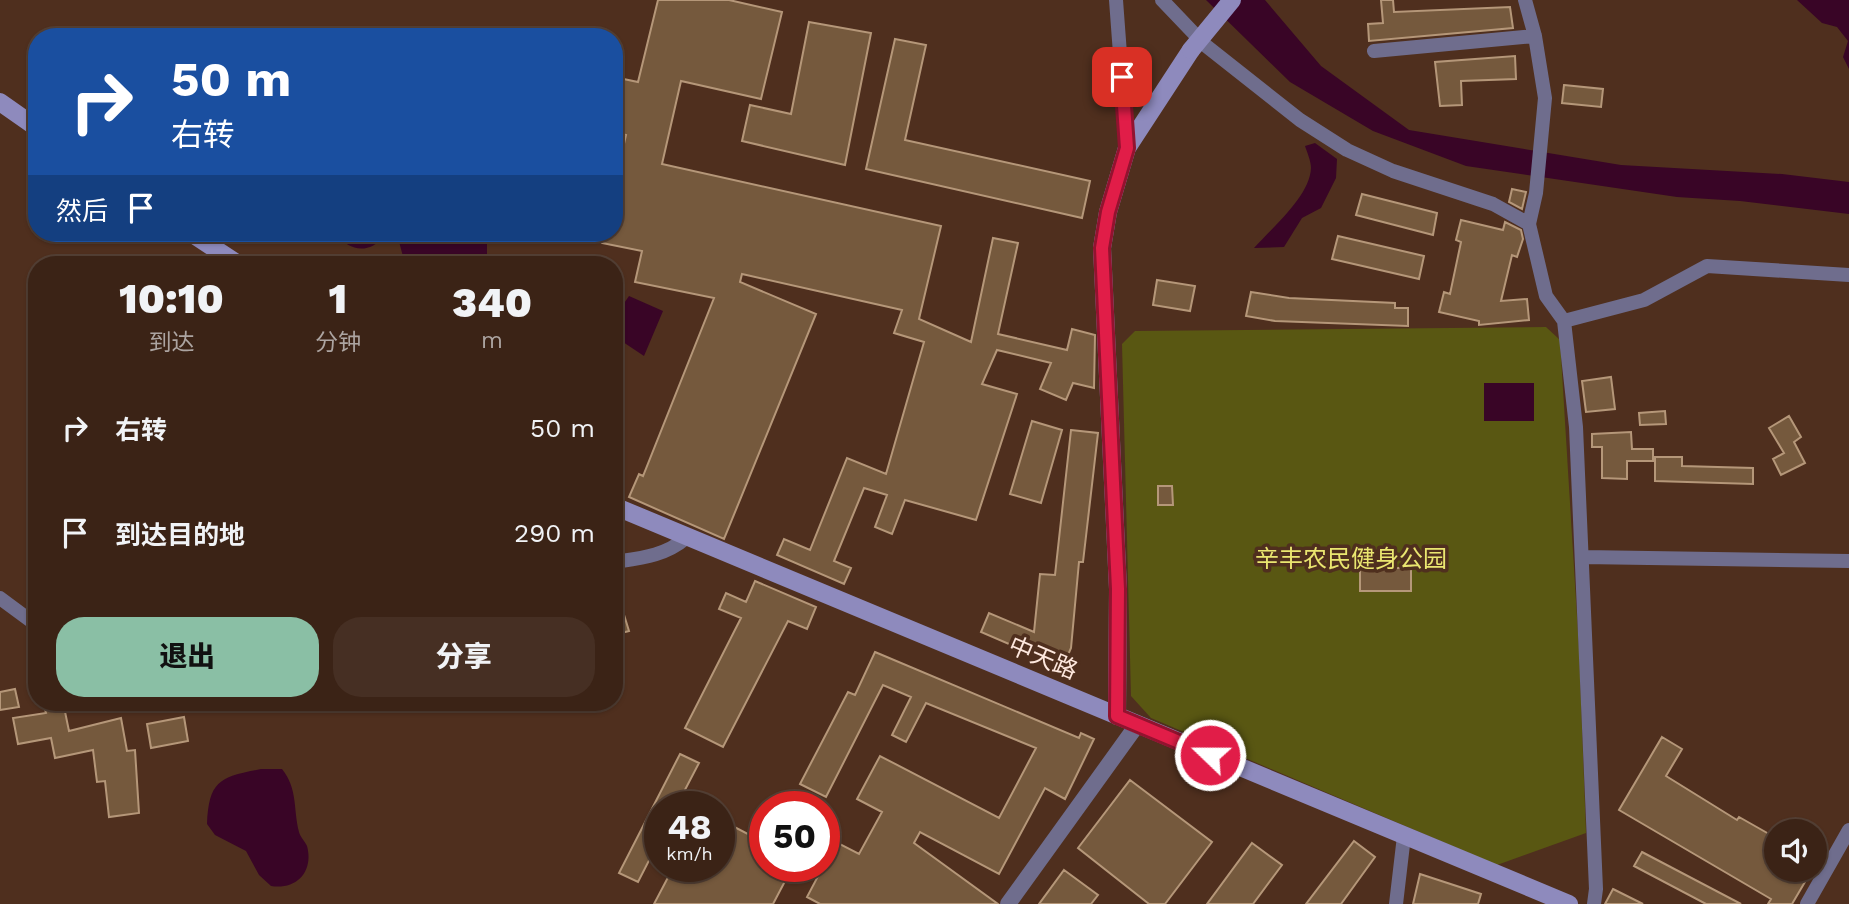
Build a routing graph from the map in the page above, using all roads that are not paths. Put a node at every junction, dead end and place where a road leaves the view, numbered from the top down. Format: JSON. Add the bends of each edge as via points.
{"nodes":[{"id":1,"x":1116,"y":0,"type":"edge"},
{"id":2,"x":1162,"y":0,"type":"edge"},
{"id":3,"x":1232,"y":0,"type":"edge"},
{"id":4,"x":1525,"y":0,"type":"edge"},
{"id":5,"x":1535,"y":36,"type":"junction"},
{"id":6,"x":1374,"y":51,"type":"dead end"},
{"id":7,"x":0,"y":103,"type":"edge"},
{"id":8,"x":28,"y":122,"type":"edge"},
{"id":9,"x":1127,"y":148,"type":"junction"},
{"id":10,"x":1529,"y":224,"type":"junction"},
{"id":11,"x":204,"y":242,"type":"edge"},
{"id":12,"x":225,"y":256,"type":"edge"},
{"id":13,"x":1849,"y":275,"type":"edge"},
{"id":14,"x":1564,"y":321,"type":"junction"},
{"id":15,"x":623,"y":510,"type":"edge"},
{"id":16,"x":686,"y":538,"type":"junction"},
{"id":17,"x":1583,"y":557,"type":"junction"},
{"id":18,"x":623,"y":561,"type":"edge"},
{"id":19,"x":1849,"y":561,"type":"edge"},
{"id":20,"x":0,"y":598,"type":"edge"},
{"id":21,"x":28,"y":619,"type":"edge"},
{"id":22,"x":1117,"y":716,"type":"junction"},
{"id":23,"x":1137,"y":725,"type":"junction"},
{"id":24,"x":1849,"y":830,"type":"edge"},
{"id":25,"x":1405,"y":836,"type":"junction"},
{"id":26,"x":1008,"y":904,"type":"edge"},
{"id":27,"x":1396,"y":904,"type":"edge"},
{"id":28,"x":1569,"y":904,"type":"edge"},
{"id":29,"x":1594,"y":904,"type":"edge"},
{"id":30,"x":1807,"y":904,"type":"edge"}],
"edges":[{"from":1,"to":9,"type":"street"},
{"from":2,"to":10,"type":"street","via":[[1205,46],[1300,120],[1347,150],[1493,205]]},
{"from":3,"to":9,"type":"main road","bridge":true,"via":[[1191,50]]},
{"from":4,"to":5,"type":"street"},
{"from":5,"to":6,"type":"street"},
{"from":5,"to":10,"type":"street","via":[[1545,98]]},
{"from":7,"to":8,"type":"main road"},
{"from":9,"to":22,"type":"main road","via":[[1102,248],[1118,589]]},
{"from":10,"to":14,"type":"street","via":[[1546,296]]},
{"from":11,"to":12,"type":"main road"},
{"from":13,"to":14,"type":"street","via":[[1707,266],[1644,300]]},
{"from":14,"to":17,"type":"street"},
{"from":15,"to":16,"type":"main road","name":"中天路"},
{"from":16,"to":18,"type":"street","via":[[673,549]]},
{"from":16,"to":22,"type":"main road","name":"中天路"},
{"from":17,"to":19,"type":"street"},
{"from":17,"to":29,"type":"street"},
{"from":20,"to":21,"type":"street"},
{"from":22,"to":23,"type":"main road","name":"中天路"},
{"from":23,"to":25,"type":"main road","name":"中天路"},
{"from":23,"to":26,"type":"street"},
{"from":24,"to":30,"type":"street"},
{"from":25,"to":27,"type":"street"},
{"from":25,"to":28,"type":"main road","name":"中天路"}]}
